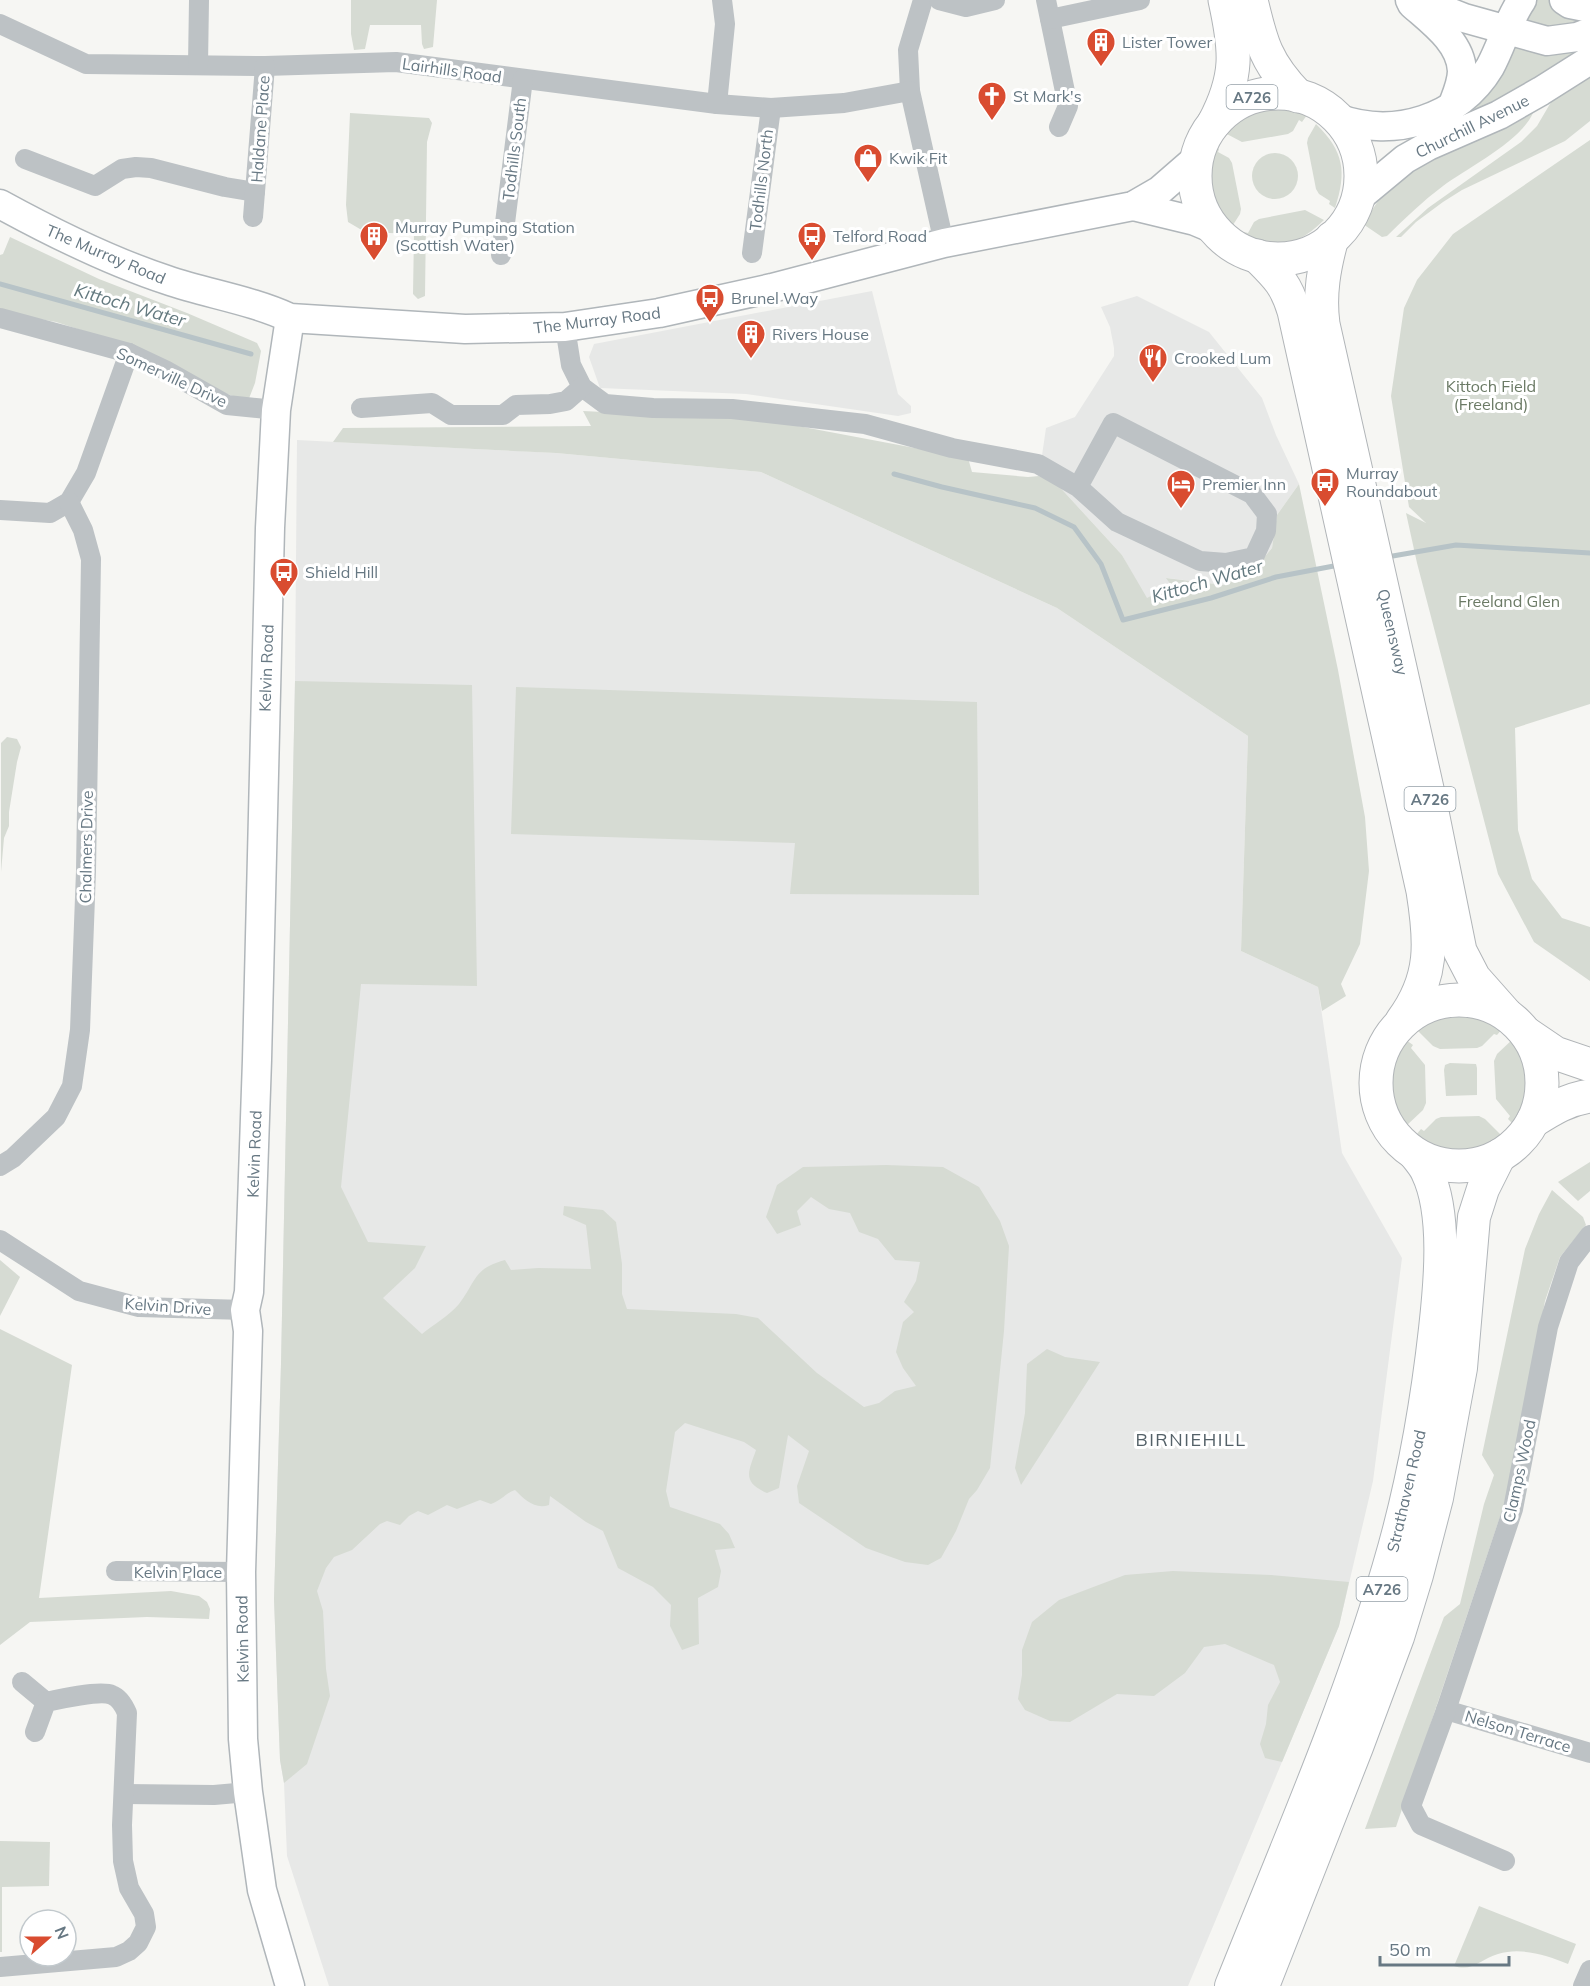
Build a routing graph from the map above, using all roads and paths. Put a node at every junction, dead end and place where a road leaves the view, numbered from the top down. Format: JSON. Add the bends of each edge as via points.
{"nodes":[{"id":1,"x":199,"y":0,"type":"edge"},
{"id":2,"x":722,"y":0,"type":"edge"},
{"id":3,"x":923,"y":0,"type":"edge"},
{"id":4,"x":939,"y":0,"type":"edge"},
{"id":5,"x":995,"y":0,"type":"edge"},
{"id":6,"x":1140,"y":0,"type":"edge"},
{"id":7,"x":1225,"y":0,"type":"edge"},
{"id":8,"x":1251,"y":0,"type":"edge"},
{"id":9,"x":1564,"y":0,"type":"edge"},
{"id":10,"x":1521,"y":1,"type":"edge"},
{"id":11,"x":1417,"y":2,"type":"edge"},
{"id":12,"x":1590,"y":8,"type":"edge"},
{"id":13,"x":1048,"y":9,"type":"edge"},
{"id":14,"x":0,"y":24,"type":"edge"},
{"id":15,"x":1506,"y":30,"type":"junction"},
{"id":16,"x":1590,"y":32,"type":"edge"},
{"id":17,"x":1590,"y":60,"type":"edge"},
{"id":18,"x":198,"y":65,"type":"junction"},
{"id":19,"x":265,"y":66,"type":"junction"},
{"id":20,"x":523,"y":80,"type":"junction"},
{"id":21,"x":910,"y":91,"type":"junction"},
{"id":22,"x":1298,"y":96,"type":"junction"},
{"id":23,"x":717,"y":104,"type":"junction"},
{"id":24,"x":1452,"y":107,"type":"junction"},
{"id":25,"x":771,"y":108,"type":"junction"},
{"id":26,"x":1337,"y":118,"type":"junction"},
{"id":27,"x":1214,"y":123,"type":"junction"},
{"id":28,"x":1059,"y":127,"type":"dead end"},
{"id":29,"x":1197,"y":158,"type":"junction"},
{"id":30,"x":25,"y":159,"type":"dead end"},
{"id":31,"x":255,"y":192,"type":"junction"},
{"id":32,"x":1358,"y":198,"type":"junction"},
{"id":33,"x":0,"y":204,"type":"edge"},
{"id":34,"x":1133,"y":206,"type":"junction"},
{"id":35,"x":253,"y":217,"type":"dead end"},
{"id":36,"x":1214,"y":230,"type":"junction"},
{"id":37,"x":1332,"y":238,"type":"junction"},
{"id":38,"x":944,"y":243,"type":"junction"},
{"id":39,"x":752,"y":253,"type":"dead end"},
{"id":40,"x":501,"y":255,"type":"dead end"},
{"id":41,"x":1257,"y":256,"type":"junction"},
{"id":42,"x":0,"y":318,"type":"edge"},
{"id":43,"x":290,"y":318,"type":"junction"},
{"id":44,"x":564,"y":327,"type":"junction"},
{"id":45,"x":129,"y":353,"type":"junction"},
{"id":46,"x":582,"y":387,"type":"junction"},
{"id":47,"x":361,"y":408,"type":"dead end"},
{"id":48,"x":276,"y":410,"type":"junction"},
{"id":49,"x":1078,"y":487,"type":"junction"},
{"id":50,"x":1349,"y":495,"type":"junction"},
{"id":51,"x":69,"y":502,"type":"junction"},
{"id":52,"x":0,"y":510,"type":"edge"},
{"id":53,"x":1374,"y":608,"type":"junction"},
{"id":54,"x":1402,"y":1021,"type":"junction"},
{"id":55,"x":1516,"y":1024,"type":"junction"},
{"id":56,"x":1590,"y":1065,"type":"edge"},
{"id":57,"x":1590,"y":1096,"type":"edge"},
{"id":58,"x":1533,"y":1120,"type":"junction"},
{"id":59,"x":1414,"y":1153,"type":"junction"},
{"id":60,"x":1500,"y":1155,"type":"junction"},
{"id":61,"x":0,"y":1166,"type":"edge"},
{"id":62,"x":1590,"y":1234,"type":"edge"},
{"id":63,"x":0,"y":1240,"type":"edge"},
{"id":64,"x":245,"y":1310,"type":"junction"},
{"id":65,"x":116,"y":1571,"type":"dead end"},
{"id":66,"x":241,"y":1572,"type":"junction"},
{"id":67,"x":21,"y":1682,"type":"dead end"},
{"id":68,"x":46,"y":1702,"type":"junction"},
{"id":69,"x":1446,"y":1710,"type":"junction"},
{"id":70,"x":35,"y":1732,"type":"dead end"},
{"id":71,"x":1590,"y":1753,"type":"edge"},
{"id":72,"x":248,"y":1792,"type":"junction"},
{"id":73,"x":124,"y":1794,"type":"junction"},
{"id":74,"x":1505,"y":1861,"type":"dead end"},
{"id":75,"x":0,"y":1967,"type":"edge"},
{"id":76,"x":1590,"y":1970,"type":"edge"},
{"id":77,"x":290,"y":1986,"type":"edge"},
{"id":78,"x":1231,"y":1986,"type":"edge"},
{"id":79,"x":1263,"y":1986,"type":"edge"},
{"id":80,"x":1583,"y":1986,"type":"edge"}],
"edges":[{"from":1,"to":18,"type":"street"},
{"from":2,"to":23,"type":"street","via":[[725,24]]},
{"from":3,"to":21,"type":"street","via":[[908,50]]},
{"from":4,"to":5,"type":"street","via":[[966,7]]},
{"from":6,"to":13,"type":"street"},
{"from":7,"to":27,"type":"highway","number":"A726","via":[[1233,38],[1233,65],[1227,98]]},
{"from":8,"to":22,"type":"highway","number":"A726","via":[[1269,60]]},
{"from":9,"to":12,"type":"street"},
{"from":10,"to":11,"type":"street","via":[[1487,7]]},
{"from":10,"to":15,"type":"street","name":"Churchill Avenue"},
{"from":11,"to":15,"type":"street"},
{"from":11,"to":24,"type":"street","via":[[1448,38],[1461,62]]},
{"from":13,"to":28,"type":"street","via":[[1068,106]]},
{"from":14,"to":18,"type":"street","name":"Lairhills Road","via":[[86,64]]},
{"from":15,"to":16,"type":"street","via":[[1547,40]]},
{"from":15,"to":24,"type":"street","name":"Churchill Avenue","via":[[1491,66]]},
{"from":17,"to":32,"type":"street","name":"Churchill Avenue","via":[[1499,115],[1405,159]]},
{"from":18,"to":19,"type":"street","name":"Lairhills Road"},
{"from":19,"to":20,"type":"street","name":"Lairhills Road","via":[[396,62]]},
{"from":19,"to":31,"type":"street","name":"Haldane Place"},
{"from":20,"to":23,"type":"street","name":"Lairhills Road"},
{"from":20,"to":40,"type":"street","name":"Todhills South"},
{"from":21,"to":25,"type":"street","name":"Lairhills Road","via":[[844,104]]},
{"from":21,"to":38,"type":"street"},
{"from":22,"to":26,"type":"highway","number":"A726","via":[[1315,102]]},
{"from":22,"to":27,"type":"highway","number":"A726","via":[[1278,93],[1247,99]]},
{"from":23,"to":25,"type":"street","name":"Lairhills Road"},
{"from":24,"to":26,"type":"street","name":"Churchill Avenue","via":[[1440,115],[1402,125],[1362,126]]},
{"from":25,"to":39,"type":"street","name":"Todhills North"},
{"from":26,"to":32,"type":"highway","number":"A726","via":[[1349,134],[1359,160]]},
{"from":27,"to":29,"type":"highway","number":"A726"},
{"from":29,"to":34,"type":"street","name":"The Murray Road","via":[[1159,191]]},
{"from":29,"to":36,"type":"highway","number":"A726","via":[[1197,195]]},
{"from":30,"to":31,"type":"street","name":"Haldane Place","via":[[95,186],[122,169],[136,167]]},
{"from":31,"to":35,"type":"street","name":"Haldane Place"},
{"from":32,"to":37,"type":"highway","number":"A726","via":[[1348,220]]},
{"from":33,"to":43,"type":"street","name":"The Murray Road","via":[[83,247],[166,280]]},
{"from":34,"to":36,"type":"street","name":"The Murray Road","via":[[1195,221]]},
{"from":34,"to":38,"type":"street","name":"The Murray Road"},
{"from":36,"to":41,"type":"highway","number":"A726","via":[[1234,246]]},
{"from":37,"to":41,"type":"highway","number":"A726","via":[[1301,256]]},
{"from":37,"to":50,"type":"highway","name":"Queensway","number":"A726","via":[[1323,271],[1321,311]]},
{"from":38,"to":44,"type":"street","name":"The Murray Road","via":[[659,313]]},
{"from":41,"to":50,"type":"highway","name":"Queensway","number":"A726","via":[[1280,280],[1290,298]]},
{"from":42,"to":45,"type":"street","name":"Somerville Drive"},
{"from":43,"to":44,"type":"street","name":"The Murray Road","via":[[465,329]]},
{"from":43,"to":48,"type":"street","name":"Kelvin Road"},
{"from":44,"to":46,"type":"street","via":[[571,365]]},
{"from":45,"to":48,"type":"street","name":"Somerville Drive","via":[[226,405]]},
{"from":45,"to":51,"type":"street","via":[[86,473]]},
{"from":46,"to":47,"type":"street","via":[[566,400],[516,405],[503,415],[451,415],[432,403]]},
{"from":46,"to":49,"type":"street","via":[[605,404],[732,409],[866,424],[952,448],[1038,464]]},
{"from":48,"to":64,"type":"street","name":"Kelvin Road","via":[[253,1186]]},
{"from":49,"to":49,"type":"street","via":[[1113,423],[1252,494],[1267,514],[1266,531],[1254,557],[1226,563],[1200,561],[1117,522]]},
{"from":50,"to":53,"type":"highway","name":"Queensway","number":"A726"},
{"from":51,"to":52,"type":"street","via":[[50,513]]},
{"from":51,"to":61,"type":"street","name":"Chalmers Drive","via":[[91,559],[80,1030],[72,1086],[56,1118]]},
{"from":53,"to":54,"type":"highway","name":"Queensway","number":"A726","via":[[1405,807],[1427,916],[1428,955],[1421,987]]},
{"from":53,"to":55,"type":"highway","name":"Queensway","number":"A726","via":[[1430,802],[1460,951],[1478,984]]},
{"from":54,"to":55,"type":"highway","number":"A726","via":[[1425,1006],[1452,999],[1480,1002]]},
{"from":54,"to":59,"type":"highway","number":"A726","via":[[1383,1048],[1375,1085],[1385,1121]]},
{"from":55,"to":56,"type":"highway","via":[[1555,1053]]},
{"from":55,"to":58,"type":"highway","number":"A726","via":[[1537,1054],[1542,1077]]},
{"from":57,"to":58,"type":"highway","via":[[1562,1103]]},
{"from":58,"to":60,"type":"highway","number":"A726","via":[[1519,1140]]},
{"from":59,"to":60,"type":"highway","number":"A726","via":[[1448,1166],[1466,1166]]},
{"from":59,"to":78,"type":"main road","name":"Strathaven Road","number":"A726","via":[[1427,1172],[1435,1198],[1440,1262],[1431,1366],[1416,1457],[1389,1568],[1353,1677]]},
{"from":60,"to":79,"type":"main road","name":"Strathaven Road","number":"A726","via":[[1474,1217],[1461,1368],[1437,1498],[1417,1575],[1358,1747]]},
{"from":62,"to":69,"type":"street","name":"Clamps Wood","via":[[1569,1262],[1548,1328],[1513,1509]]},
{"from":63,"to":64,"type":"street","name":"Kelvin Drive","via":[[79,1291],[125,1305]]},
{"from":64,"to":66,"type":"street","name":"Kelvin Road","via":[[248,1331]]},
{"from":65,"to":66,"type":"street","name":"Kelvin Place"},
{"from":66,"to":72,"type":"street","name":"Kelvin Road","via":[[243,1739]]},
{"from":67,"to":68,"type":"street"},
{"from":68,"to":70,"type":"street"},
{"from":68,"to":73,"type":"street","via":[[69,1696],[111,1694],[123,1703],[127,1713]]},
{"from":69,"to":71,"type":"street","name":"Nelson Terrace"},
{"from":69,"to":74,"type":"street","name":"Clamps Wood","via":[[1411,1806],[1421,1825]]},
{"from":72,"to":73,"type":"street"},
{"from":72,"to":77,"type":"street","name":"Kelvin Road","via":[[262,1890]]},
{"from":73,"to":75,"type":"street","via":[[123,1861],[129,1888],[144,1914],[146,1927],[138,1942],[116,1956]]},
{"from":76,"to":80,"type":"street"}]}
